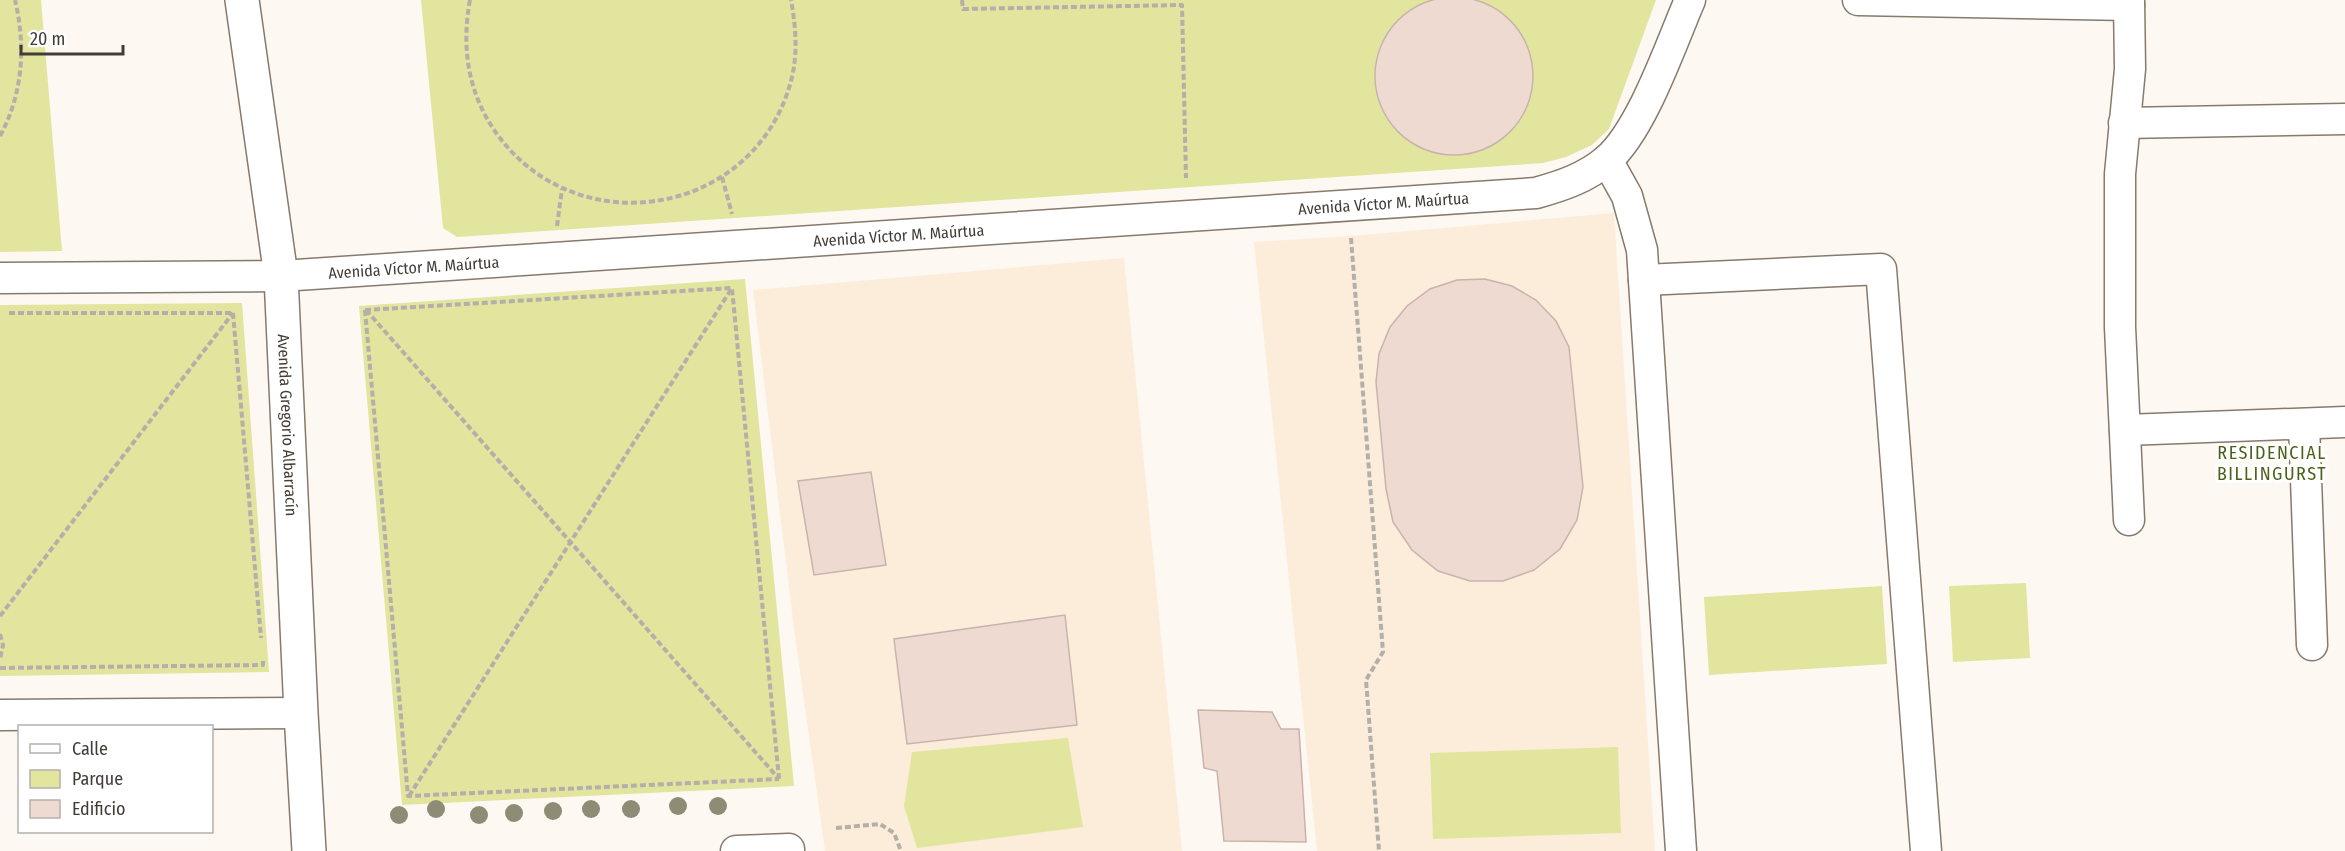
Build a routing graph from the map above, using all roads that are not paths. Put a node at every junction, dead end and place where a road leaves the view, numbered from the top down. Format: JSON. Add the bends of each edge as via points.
{"nodes":[{"id":1,"x":242,"y":0,"type":"edge"},
{"id":2,"x":1690,"y":0,"type":"edge"},
{"id":3,"x":1858,"y":0,"type":"edge"},
{"id":4,"x":2129,"y":2,"type":"edge"},
{"id":5,"x":2345,"y":119,"type":"edge"},
{"id":6,"x":2124,"y":123,"type":"junction"},
{"id":7,"x":1607,"y":160,"type":"junction"},
{"id":8,"x":281,"y":276,"type":"junction"},
{"id":9,"x":0,"y":278,"type":"edge"},
{"id":10,"x":1644,"y":280,"type":"junction"},
{"id":11,"x":2345,"y":422,"type":"edge"},
{"id":12,"x":2304,"y":424,"type":"junction"},
{"id":13,"x":2125,"y":430,"type":"junction"},
{"id":14,"x":2129,"y":520,"type":"dead end"},
{"id":15,"x":2312,"y":645,"type":"dead end"},
{"id":16,"x":301,"y":713,"type":"junction"},
{"id":17,"x":0,"y":715,"type":"edge"},
{"id":18,"x":789,"y":850,"type":"edge"},
{"id":19,"x":309,"y":851,"type":"edge"},
{"id":20,"x":736,"y":851,"type":"edge"},
{"id":21,"x":1681,"y":851,"type":"edge"},
{"id":22,"x":1926,"y":851,"type":"edge"}],
"edges":[{"from":1,"to":8,"type":"street","name":"Avenida Gregorio Albarracín"},
{"from":2,"to":7,"type":"street","name":"Avenida Víctor M. Maúrtua","via":[[1628,136]]},
{"from":3,"to":4,"type":"street"},
{"from":4,"to":6,"type":"street","via":[[2130,69]]},
{"from":5,"to":6,"type":"street"},
{"from":6,"to":13,"type":"street","via":[[2120,327]]},
{"from":7,"to":8,"type":"street","name":"Avenida Víctor M. Maúrtua","via":[[1570,184],[1536,193]]},
{"from":7,"to":10,"type":"street","via":[[1626,196],[1642,250]]},
{"from":8,"to":9,"type":"street","name":"Avenida Víctor M. Maúrtua"},
{"from":8,"to":16,"type":"street","name":"Avenida Gregorio Albarracín"},
{"from":10,"to":21,"type":"street"},
{"from":10,"to":22,"type":"street","via":[[1881,269]]},
{"from":11,"to":12,"type":"street"},
{"from":12,"to":13,"type":"street"},
{"from":12,"to":15,"type":"street"},
{"from":13,"to":14,"type":"street"},
{"from":16,"to":17,"type":"street"},
{"from":16,"to":19,"type":"street","name":"Avenida Gregorio Albarracín"},
{"from":18,"to":20,"type":"street"}]}
